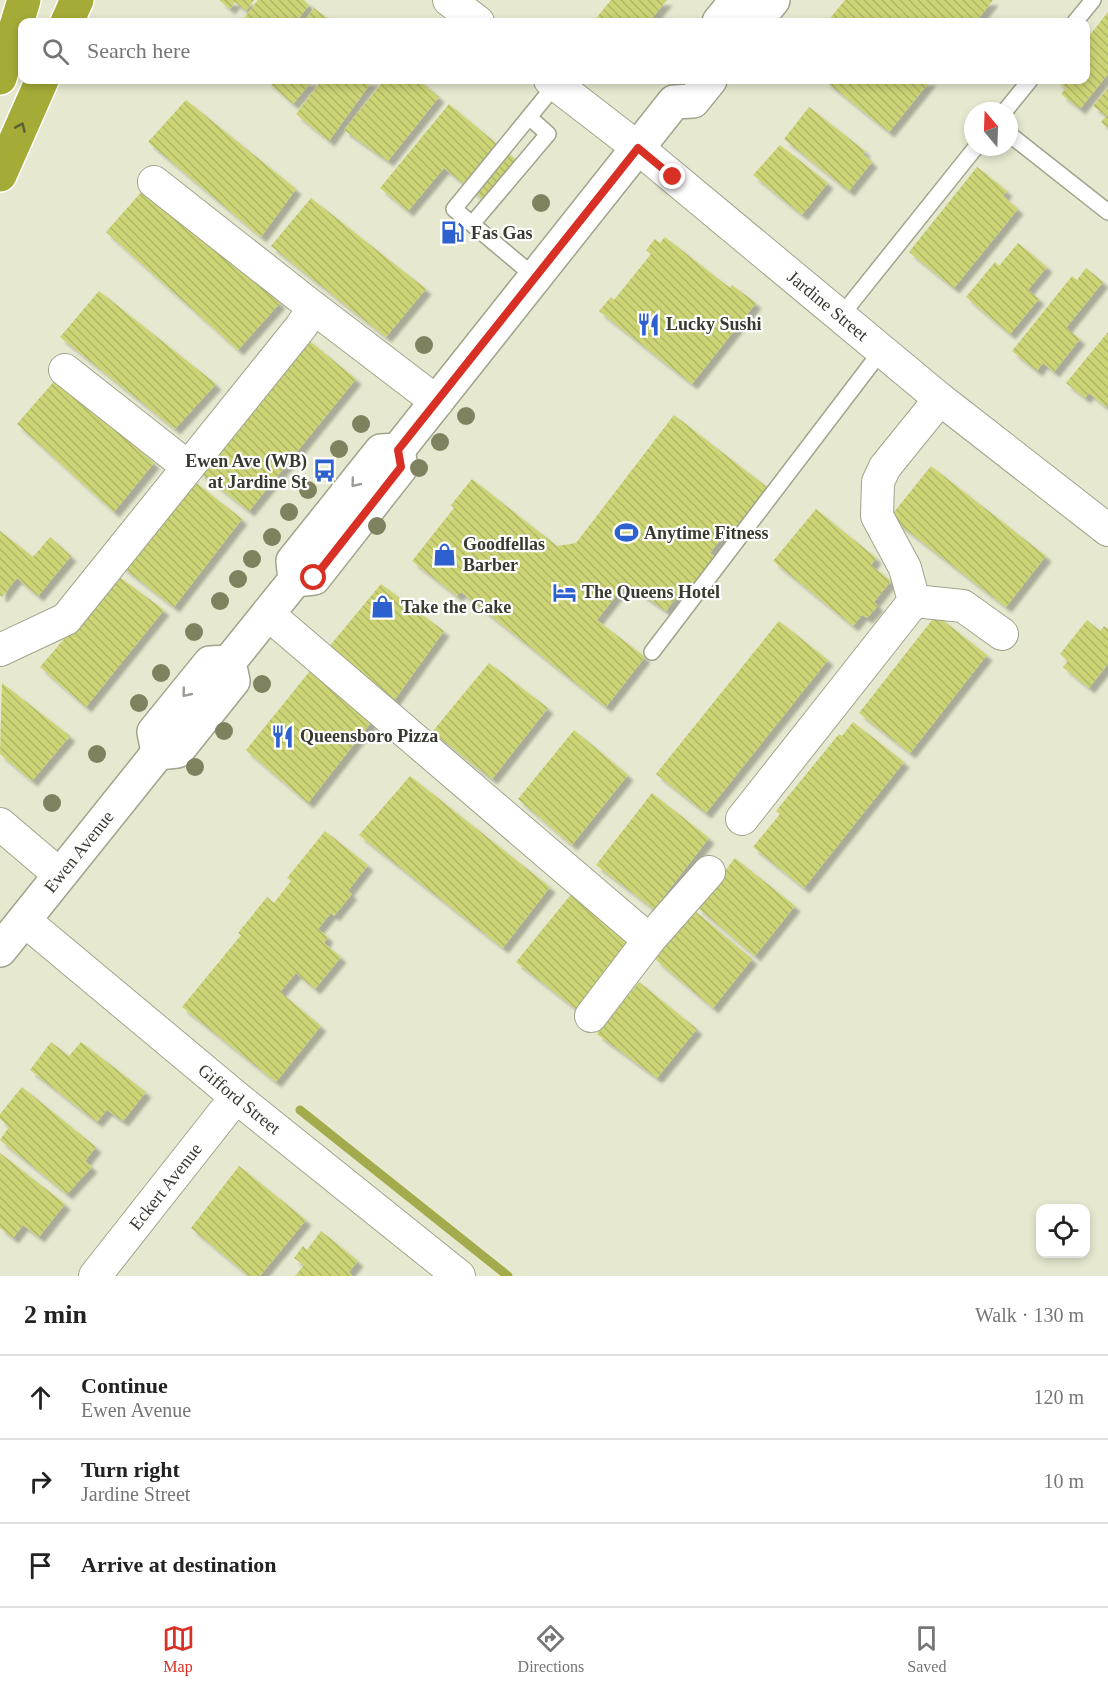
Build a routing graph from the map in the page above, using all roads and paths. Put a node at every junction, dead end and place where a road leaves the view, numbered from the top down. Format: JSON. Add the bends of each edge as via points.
{"nodes":[{"id":1,"x":24,"y":0,"type":"edge"},
{"id":2,"x":76,"y":0,"type":"edge"},
{"id":3,"x":449,"y":0,"type":"edge"},
{"id":4,"x":737,"y":0,"type":"edge"},
{"id":5,"x":773,"y":0,"type":"edge"},
{"id":6,"x":1093,"y":0,"type":"edge"},
{"id":7,"x":18,"y":18,"type":"edge"},
{"id":8,"x":69,"y":18,"type":"edge"},
{"id":9,"x":473,"y":18,"type":"edge"},
{"id":10,"x":722,"y":18,"type":"edge"},
{"id":11,"x":758,"y":18,"type":"edge"},
{"id":12,"x":1078,"y":18,"type":"edge"},
{"id":13,"x":18,"y":20,"type":"edge"},
{"id":14,"x":0,"y":78,"type":"edge"},
{"id":15,"x":40,"y":84,"type":"edge"},
{"id":16,"x":552,"y":84,"type":"edge"},
{"id":17,"x":556,"y":84,"type":"edge"},
{"id":18,"x":707,"y":84,"type":"edge"},
{"id":19,"x":1027,"y":84,"type":"edge"},
{"id":20,"x":674,"y":91,"type":"edge"},
{"id":21,"x":1012,"y":102,"type":"edge"},
{"id":22,"x":529,"y":117,"type":"junction"},
{"id":23,"x":1018,"y":141,"type":"edge"},
{"id":24,"x":638,"y":148,"type":"junction"},
{"id":25,"x":969,"y":156,"type":"edge"},
{"id":26,"x":0,"y":175,"type":"edge"},
{"id":27,"x":154,"y":182,"type":"dead end"},
{"id":28,"x":1108,"y":212,"type":"edge"},
{"id":29,"x":472,"y":224,"type":"junction"},
{"id":30,"x":535,"y":277,"type":"junction"},
{"id":31,"x":314,"y":308,"type":"junction"},
{"id":32,"x":840,"y":317,"type":"junction"},
{"id":33,"x":882,"y":350,"type":"junction"},
{"id":34,"x":65,"y":370,"type":"dead end"},
{"id":35,"x":940,"y":399,"type":"junction"},
{"id":36,"x":437,"y":402,"type":"junction"},
{"id":37,"x":188,"y":467,"type":"junction"},
{"id":38,"x":1108,"y":530,"type":"edge"},
{"id":39,"x":914,"y":602,"type":"junction"},
{"id":40,"x":268,"y":614,"type":"junction"},
{"id":41,"x":1002,"y":634,"type":"dead end"},
{"id":42,"x":4,"y":643,"type":"edge"},
{"id":43,"x":652,"y":652,"type":"dead end"},
{"id":44,"x":742,"y":819,"type":"dead end"},
{"id":45,"x":0,"y":824,"type":"edge"},
{"id":46,"x":709,"y":872,"type":"dead end"},
{"id":47,"x":60,"y":875,"type":"junction"},
{"id":48,"x":24,"y":920,"type":"junction"},
{"id":49,"x":649,"y":940,"type":"junction"},
{"id":50,"x":0,"y":951,"type":"edge"},
{"id":51,"x":591,"y":1016,"type":"dead end"},
{"id":52,"x":236,"y":1097,"type":"junction"},
{"id":53,"x":95,"y":1276,"type":"edge"},
{"id":54,"x":459,"y":1276,"type":"edge"}],
"edges":[{"from":1,"to":7,"type":"highway"},
{"from":2,"to":8,"type":"highway"},
{"from":3,"to":9,"type":"street"},
{"from":4,"to":10,"type":"street"},
{"from":5,"to":11,"type":"street"},
{"from":6,"to":12,"type":"lane"},
{"from":13,"to":14,"type":"highway"},
{"from":26,"to":15,"type":"highway","one_way":true},
{"from":16,"to":22,"type":"lane"},
{"from":17,"to":24,"type":"street","name":"Jardine Street"},
{"from":18,"to":20,"type":"street","name":"Ewen Avenue","via":[[693,101]]},
{"from":19,"to":21,"type":"lane"},
{"from":20,"to":24,"type":"street","name":"Ewen Avenue"},
{"from":22,"to":29,"type":"lane","via":[[454,209]]},
{"from":22,"to":29,"type":"lane","via":[[548,134]]},
{"from":23,"to":28,"type":"lane"},
{"from":24,"to":30,"type":"street","name":"Ewen Avenue"},
{"from":24,"to":32,"type":"street","name":"Jardine Street"},
{"from":25,"to":32,"type":"lane"},
{"from":27,"to":31,"type":"street"},
{"from":29,"to":30,"type":"lane"},
{"from":30,"to":36,"type":"street","name":"Ewen Avenue"},
{"from":31,"to":36,"type":"street"},
{"from":31,"to":37,"type":"street"},
{"from":32,"to":33,"type":"street","name":"Jardine Street"},
{"from":33,"to":35,"type":"street","name":"Jardine Street"},
{"from":33,"to":43,"type":"lane"},
{"from":34,"to":37,"type":"street"},
{"from":35,"to":38,"type":"street","name":"Jardine Street"},
{"from":35,"to":39,"type":"street","via":[[885,467],[878,482],[878,516],[905,568]]},
{"from":36,"to":40,"type":"street","name":"Ewen Avenue","via":[[398,450],[401,467],[314,578],[295,580]]},
{"from":37,"to":42,"type":"street","via":[[66,619]]},
{"from":39,"to":41,"type":"street","via":[[963,606]]},
{"from":39,"to":44,"type":"street"},
{"from":40,"to":47,"type":"street","name":"Ewen Avenue","via":[[229,662],[233,681],[177,751],[158,753]]},
{"from":40,"to":49,"type":"street"},
{"from":45,"to":47,"type":"street"},
{"from":46,"to":49,"type":"street"},
{"from":47,"to":48,"type":"street","name":"Ewen Avenue"},
{"from":48,"to":50,"type":"street","name":"Ewen Avenue"},
{"from":48,"to":52,"type":"street","name":"Gifford Street"},
{"from":49,"to":51,"type":"street"},
{"from":52,"to":53,"type":"street","name":"Eckert Avenue"},
{"from":52,"to":54,"type":"street","name":"Gifford Street"}]}
